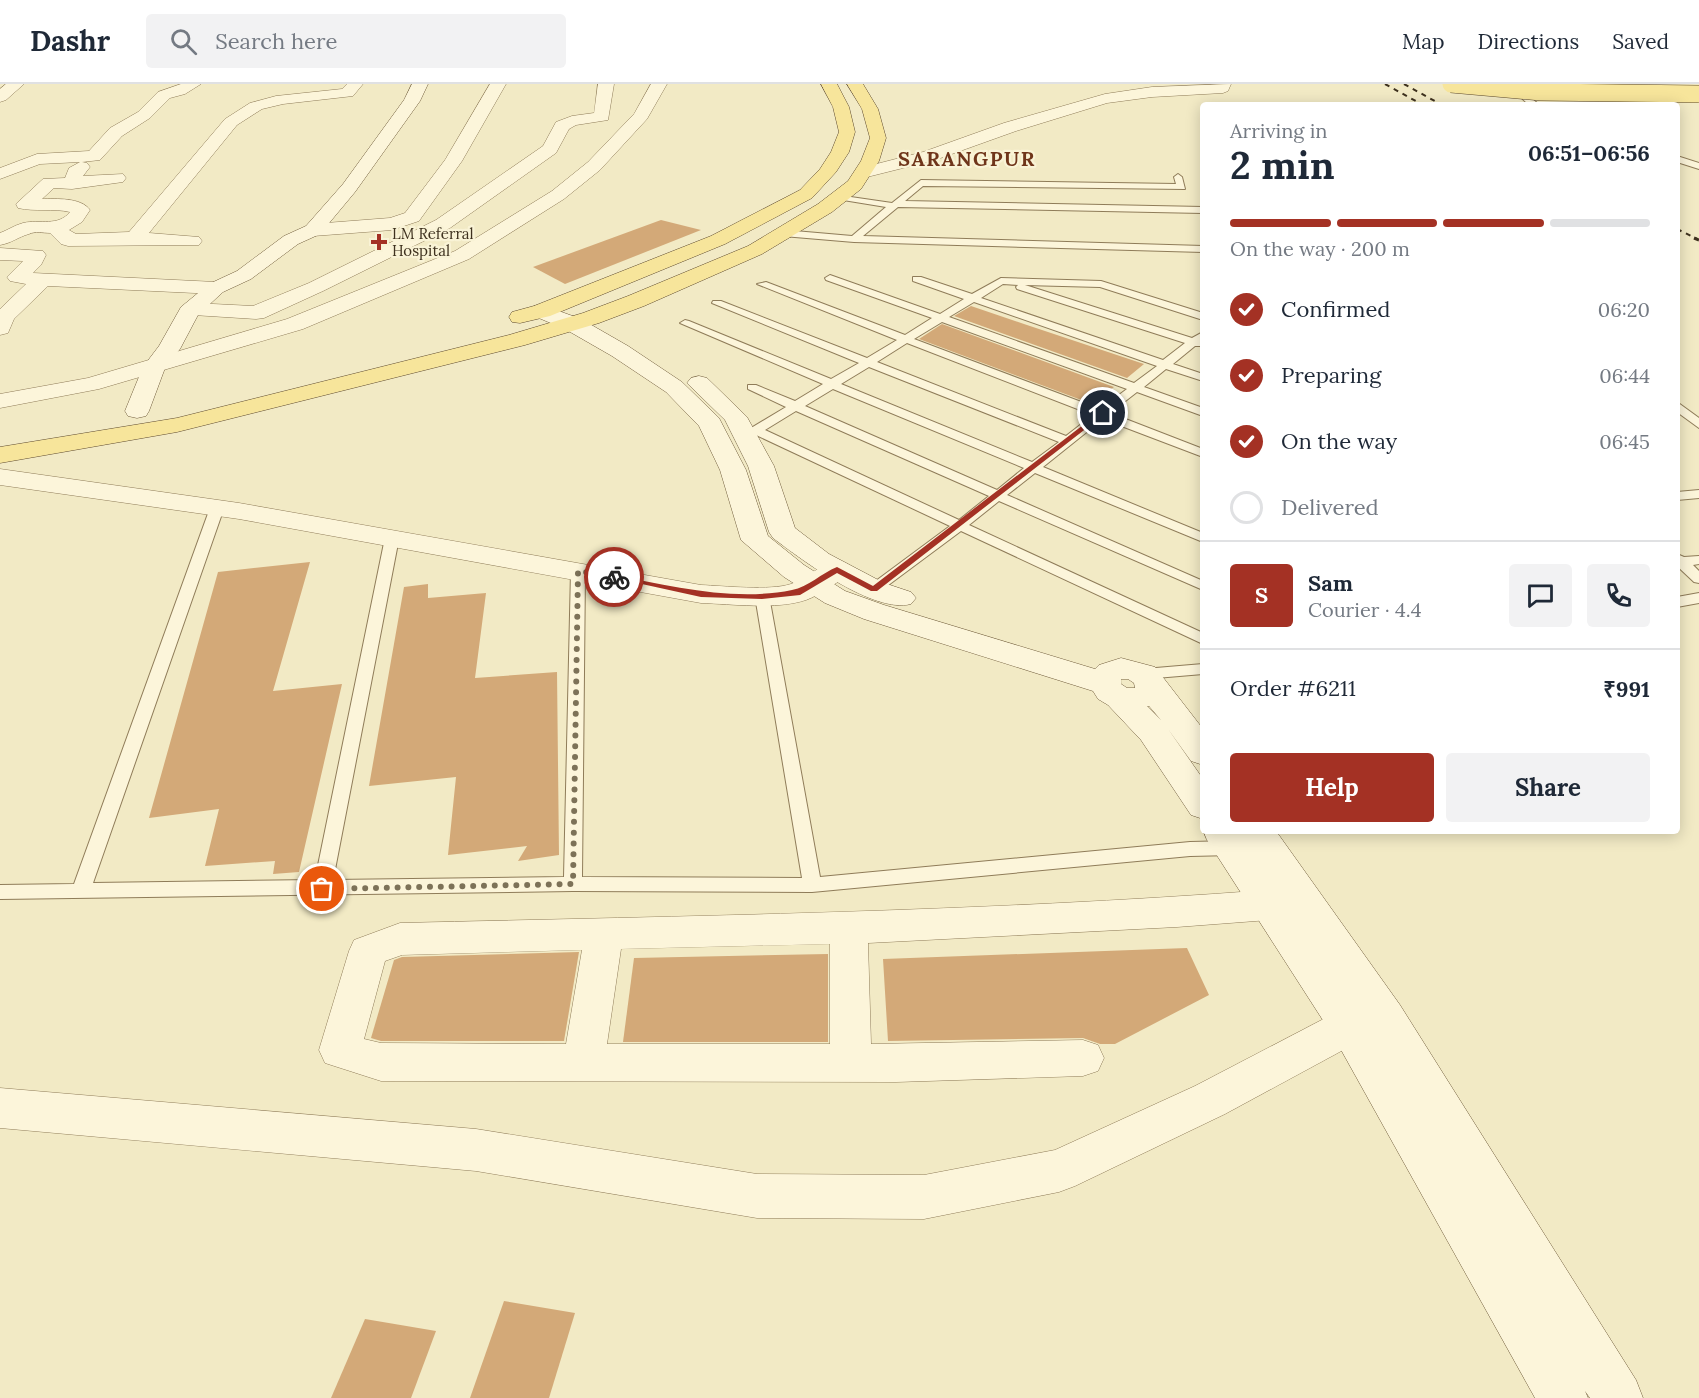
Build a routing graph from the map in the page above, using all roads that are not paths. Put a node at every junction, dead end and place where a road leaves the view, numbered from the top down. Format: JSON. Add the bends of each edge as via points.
{"nodes":[{"id":1,"x":16,"y":84,"type":"edge"},
{"id":2,"x":193,"y":84,"type":"edge"},
{"id":3,"x":355,"y":84,"type":"edge"},
{"id":4,"x":420,"y":84,"type":"edge"},
{"id":5,"x":498,"y":84,"type":"edge"},
{"id":6,"x":606,"y":84,"type":"edge"},
{"id":7,"x":659,"y":84,"type":"edge"},
{"id":8,"x":829,"y":84,"type":"edge"},
{"id":9,"x":855,"y":84,"type":"edge"},
{"id":10,"x":1126,"y":84,"type":"edge"},
{"id":11,"x":1223,"y":84,"type":"edge"},
{"id":12,"x":1451,"y":84,"type":"edge"},
{"id":13,"x":1511,"y":84,"type":"edge"},
{"id":14,"x":1699,"y":94,"type":"edge"},
{"id":15,"x":0,"y":97,"type":"edge"},
{"id":16,"x":1105,"y":99,"type":"junction"},
{"id":17,"x":1531,"y":102,"type":"edge"},
{"id":18,"x":94,"y":156,"type":"junction"},
{"id":19,"x":1680,"y":160,"type":"edge"},
{"id":20,"x":1699,"y":166,"type":"edge"},
{"id":21,"x":863,"y":173,"type":"junction"},
{"id":22,"x":0,"y":174,"type":"edge"},
{"id":23,"x":1178,"y":177,"type":"dead end"},
{"id":24,"x":117,"y":178,"type":"dead end"},
{"id":25,"x":72,"y":183,"type":"junction"},
{"id":26,"x":840,"y":196,"type":"junction"},
{"id":27,"x":895,"y":205,"type":"junction"},
{"id":28,"x":1200,"y":210,"type":"edge"},
{"id":29,"x":57,"y":228,"type":"junction"},
{"id":30,"x":313,"y":230,"type":"junction"},
{"id":31,"x":783,"y":233,"type":"junction"},
{"id":32,"x":135,"y":238,"type":"junction"},
{"id":33,"x":854,"y":239,"type":"junction"},
{"id":34,"x":192,"y":241,"type":"dead end"},
{"id":35,"x":1200,"y":249,"type":"edge"},
{"id":36,"x":1,"y":251,"type":"edge"},
{"id":37,"x":8,"y":278,"type":"edge"},
{"id":38,"x":830,"y":278,"type":"dead end"},
{"id":39,"x":917,"y":279,"type":"dead end"},
{"id":40,"x":43,"y":280,"type":"junction"},
{"id":41,"x":1001,"y":281,"type":"junction"},
{"id":42,"x":762,"y":284,"type":"dead end"},
{"id":43,"x":216,"y":288,"type":"junction"},
{"id":44,"x":974,"y":298,"type":"junction"},
{"id":45,"x":717,"y":303,"type":"dead end"},
{"id":46,"x":193,"y":309,"type":"junction"},
{"id":47,"x":566,"y":314,"type":"junction"},
{"id":48,"x":1200,"y":316,"type":"edge"},
{"id":49,"x":940,"y":318,"type":"junction"},
{"id":50,"x":501,"y":322,"type":"dead end"},
{"id":51,"x":685,"y":323,"type":"dead end"},
{"id":52,"x":0,"y":328,"type":"edge"},
{"id":53,"x":907,"y":338,"type":"junction"},
{"id":54,"x":1200,"y":341,"type":"edge"},
{"id":55,"x":868,"y":362,"type":"junction"},
{"id":56,"x":1165,"y":365,"type":"junction"},
{"id":57,"x":153,"y":367,"type":"junction"},
{"id":58,"x":1200,"y":377,"type":"edge"},
{"id":59,"x":833,"y":383,"type":"junction"},
{"id":60,"x":752,"y":387,"type":"dead end"},
{"id":61,"x":1136,"y":387,"type":"junction"},
{"id":62,"x":230,"y":391,"type":"dead end"},
{"id":63,"x":0,"y":401,"type":"edge"},
{"id":64,"x":795,"y":406,"type":"junction"},
{"id":65,"x":1680,"y":408,"type":"edge"},
{"id":66,"x":137,"y":411,"type":"junction"},
{"id":67,"x":1200,"y":411,"type":"edge"},
{"id":68,"x":1103,"y":413,"type":"junction"},
{"id":69,"x":114,"y":414,"type":"dead end"},
{"id":70,"x":1699,"y":424,"type":"edge"},
{"id":71,"x":750,"y":433,"type":"junction"},
{"id":72,"x":1068,"y":441,"type":"junction"},
{"id":73,"x":1200,"y":452,"type":"edge"},
{"id":74,"x":0,"y":455,"type":"edge"},
{"id":75,"x":1033,"y":468,"type":"junction"},
{"id":76,"x":0,"y":477,"type":"edge"},
{"id":77,"x":1699,"y":494,"type":"edge"},
{"id":78,"x":998,"y":495,"type":"junction"},
{"id":79,"x":1680,"y":496,"type":"edge"},
{"id":80,"x":218,"y":508,"type":"junction"},
{"id":81,"x":959,"y":526,"type":"junction"},
{"id":82,"x":1200,"y":537,"type":"edge"},
{"id":83,"x":392,"y":538,"type":"junction"},
{"id":84,"x":1680,"y":560,"type":"edge"},
{"id":85,"x":1699,"y":560,"type":"edge"},
{"id":86,"x":1680,"y":561,"type":"edge"},
{"id":87,"x":578,"y":571,"type":"junction"},
{"id":88,"x":826,"y":577,"type":"junction"},
{"id":89,"x":1699,"y":579,"type":"edge"},
{"id":90,"x":1200,"y":585,"type":"edge"},
{"id":91,"x":874,"y":589,"type":"junction"},
{"id":92,"x":762,"y":596,"type":"junction"},
{"id":93,"x":1699,"y":598,"type":"edge"},
{"id":94,"x":1680,"y":601,"type":"edge"},
{"id":95,"x":1200,"y":638,"type":"edge"},
{"id":96,"x":1200,"y":670,"type":"edge"},
{"id":97,"x":1128,"y":682,"type":"junction"},
{"id":98,"x":1200,"y":749,"type":"edge"},
{"id":99,"x":1200,"y":802,"type":"edge"},
{"id":100,"x":1245,"y":839,"type":"edge"},
{"id":101,"x":573,"y":884,"type":"junction"},
{"id":102,"x":812,"y":885,"type":"junction"},
{"id":103,"x":322,"y":889,"type":"junction"},
{"id":104,"x":81,"y":891,"type":"junction"},
{"id":105,"x":0,"y":892,"type":"edge"},
{"id":106,"x":1269,"y":905,"type":"junction"},
{"id":107,"x":849,"y":928,"type":"junction"},
{"id":108,"x":604,"y":933,"type":"junction"},
{"id":109,"x":1368,"y":1022,"type":"junction"},
{"id":110,"x":1083,"y":1058,"type":"dead end"},
{"id":111,"x":584,"y":1061,"type":"junction"},
{"id":112,"x":851,"y":1063,"type":"junction"},
{"id":113,"x":0,"y":1108,"type":"edge"},
{"id":114,"x":1563,"y":1398,"type":"edge"},
{"id":115,"x":1618,"y":1398,"type":"edge"}],
"edges":[{"from":1,"to":15,"type":"street"},
{"from":2,"to":18,"type":"street","via":[[164,95],[144,115],[116,132]]},
{"from":3,"to":32,"type":"street","via":[[347,93],[282,99],[256,106],[231,122]]},
{"from":4,"to":30,"type":"street","via":[[356,178]]},
{"from":5,"to":30,"type":"street","via":[[453,161],[412,217],[392,224]]},
{"from":6,"to":46,"type":"street","via":[[602,117],[562,126],[550,149],[443,224],[256,313]]},
{"from":7,"to":57,"type":"street","via":[[642,117],[594,166],[558,195],[462,255],[295,324]]},
{"from":8,"to":47,"type":"main road","via":[[841,107],[847,132],[827,172],[806,194]]},
{"from":9,"to":21,"type":"main road","via":[[870,109],[878,138]]},
{"from":10,"to":16,"type":"street","via":[[1120,92]]},
{"from":11,"to":16,"type":"street","via":[[1222,88]]},
{"from":12,"to":14,"type":"main road","bridge":true,"via":[[1541,92]]},
{"from":13,"to":17,"type":"lane"},
{"from":16,"to":21,"type":"street","via":[[929,156]]},
{"from":18,"to":22,"type":"street","via":[[38,159]]},
{"from":18,"to":25,"type":"street","via":[[75,172]]},
{"from":19,"to":20,"type":"lane"},
{"from":21,"to":26,"type":"main road"},
{"from":23,"to":27,"type":"lane","via":[[1182,187],[921,183]]},
{"from":24,"to":25,"type":"street"},
{"from":25,"to":29,"type":"street","via":[[49,183],[25,204],[64,204],[81,210],[69,224]]},
{"from":26,"to":27,"type":"lane"},
{"from":26,"to":31,"type":"main road"},
{"from":27,"to":28,"type":"lane"},
{"from":27,"to":33,"type":"lane"},
{"from":29,"to":32,"type":"street","via":[[68,240]]},
{"from":29,"to":36,"type":"street","via":[[26,228],[7,239]]},
{"from":30,"to":43,"type":"street","via":[[291,240],[244,275]]},
{"from":31,"to":33,"type":"lane"},
{"from":31,"to":47,"type":"main road","via":[[755,250],[636,301]]},
{"from":32,"to":34,"type":"street"},
{"from":33,"to":35,"type":"lane"},
{"from":36,"to":37,"type":"street","via":[[36,255],[34,261]]},
{"from":37,"to":40,"type":"street"},
{"from":38,"to":49,"type":"lane"},
{"from":39,"to":44,"type":"lane"},
{"from":40,"to":43,"type":"street"},
{"from":40,"to":52,"type":"street","via":[[4,318]]},
{"from":41,"to":44,"type":"lane"},
{"from":41,"to":48,"type":"lane","via":[[1101,284]]},
{"from":41,"to":54,"type":"lane"},
{"from":42,"to":53,"type":"lane"},
{"from":43,"to":46,"type":"street"},
{"from":44,"to":49,"type":"lane"},
{"from":44,"to":56,"type":"lane"},
{"from":45,"to":55,"type":"lane"},
{"from":46,"to":57,"type":"street"},
{"from":47,"to":50,"type":"main road"},
{"from":47,"to":71,"type":"street","via":[[640,343],[696,380]]},
{"from":47,"to":74,"type":"main road","via":[[518,340],[177,424]]},
{"from":47,"to":88,"type":"street","via":[[675,387],[710,423],[734,470],[756,540],[794,572]]},
{"from":49,"to":53,"type":"lane"},
{"from":49,"to":61,"type":"lane"},
{"from":51,"to":59,"type":"lane"},
{"from":53,"to":55,"type":"lane"},
{"from":53,"to":68,"type":"lane"},
{"from":54,"to":56,"type":"lane"},
{"from":55,"to":59,"type":"lane"},
{"from":55,"to":72,"type":"lane"},
{"from":56,"to":58,"type":"lane"},
{"from":56,"to":61,"type":"lane"},
{"from":57,"to":63,"type":"street","via":[[91,384]]},
{"from":57,"to":66,"type":"street"},
{"from":59,"to":64,"type":"lane"},
{"from":59,"to":75,"type":"lane"},
{"from":60,"to":64,"type":"lane"},
{"from":61,"to":67,"type":"lane"},
{"from":61,"to":68,"type":"lane"},
{"from":62,"to":66,"type":"main road"},
{"from":64,"to":71,"type":"lane"},
{"from":64,"to":78,"type":"lane"},
{"from":65,"to":70,"type":"lane"},
{"from":66,"to":69,"type":"main road"},
{"from":68,"to":72,"type":"lane"},
{"from":68,"to":73,"type":"lane"},
{"from":71,"to":81,"type":"lane"},
{"from":71,"to":88,"type":"street","via":[[783,532],[819,560]]},
{"from":72,"to":75,"type":"lane"},
{"from":75,"to":78,"type":"lane"},
{"from":75,"to":82,"type":"lane"},
{"from":76,"to":80,"type":"street"},
{"from":77,"to":79,"type":"lane"},
{"from":78,"to":81,"type":"lane"},
{"from":78,"to":90,"type":"lane"},
{"from":80,"to":83,"type":"street"},
{"from":80,"to":104,"type":"lane"},
{"from":81,"to":91,"type":"lane"},
{"from":81,"to":95,"type":"lane"},
{"from":83,"to":87,"type":"street"},
{"from":83,"to":103,"type":"lane"},
{"from":84,"to":85,"type":"lane"},
{"from":86,"to":89,"type":"lane"},
{"from":87,"to":92,"type":"street","via":[[701,594]]},
{"from":87,"to":101,"type":"lane"},
{"from":88,"to":91,"type":"street"},
{"from":88,"to":92,"type":"street","via":[[797,593]]},
{"from":88,"to":97,"type":"street","via":[[835,597],[874,612]]},
{"from":91,"to":97,"type":"street"},
{"from":92,"to":102,"type":"lane"},
{"from":93,"to":94,"type":"lane"},
{"from":96,"to":97,"type":"lane"},
{"from":97,"to":98,"type":"street","via":[[1183,725]]},
{"from":97,"to":99,"type":"street","via":[[1153,732]]},
{"from":100,"to":102,"type":"lane","via":[[1190,849]]},
{"from":100,"to":106,"type":"street"},
{"from":100,"to":109,"type":"street"},
{"from":101,"to":102,"type":"lane"},
{"from":101,"to":103,"type":"lane"},
{"from":103,"to":104,"type":"lane"},
{"from":104,"to":105,"type":"lane"},
{"from":106,"to":107,"type":"street"},
{"from":106,"to":109,"type":"street"},
{"from":107,"to":108,"type":"street"},
{"from":107,"to":112,"type":"street"},
{"from":108,"to":111,"type":"street"},
{"from":108,"to":111,"type":"street","via":[[400,939],[368,951],[340,1050],[381,1062]]},
{"from":109,"to":113,"type":"street","via":[[1059,1170],[924,1197],[757,1196],[476,1150]]},
{"from":109,"to":114,"type":"street"},
{"from":109,"to":115,"type":"street"},
{"from":110,"to":112,"type":"street"},
{"from":111,"to":112,"type":"street"}]}
